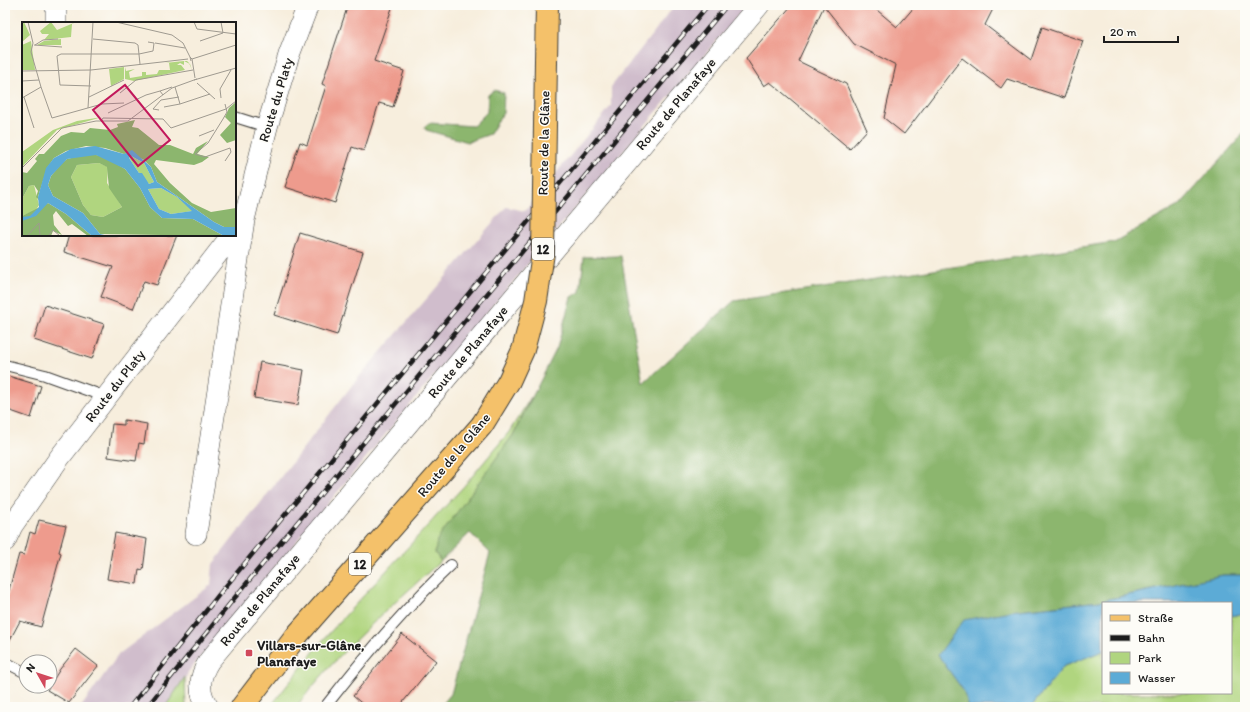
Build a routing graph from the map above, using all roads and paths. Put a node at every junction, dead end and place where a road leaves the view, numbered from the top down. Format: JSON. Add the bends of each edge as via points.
{"nodes":[{"id":1,"x":56,"y":5,"type":"edge"},
{"id":2,"x":308,"y":5,"type":"edge"},
{"id":3,"x":547,"y":5,"type":"edge"},
{"id":4,"x":759,"y":5,"type":"edge"},
{"id":5,"x":56,"y":22,"type":"edge"},
{"id":6,"x":236,"y":117,"type":"edge"},
{"id":7,"x":267,"y":127,"type":"junction"},
{"id":8,"x":237,"y":228,"type":"edge"},
{"id":9,"x":231,"y":236,"type":"edge"},
{"id":10,"x":236,"y":236,"type":"edge"},
{"id":11,"x":5,"y":365,"type":"edge"},
{"id":12,"x":106,"y":397,"type":"junction"},
{"id":13,"x":196,"y":534,"type":"dead end"},
{"id":14,"x":5,"y":541,"type":"edge"},
{"id":15,"x":451,"y":565,"type":"dead end"},
{"id":16,"x":5,"y":662,"type":"edge"},
{"id":17,"x":18,"y":669,"type":"edge"},
{"id":18,"x":208,"y":707,"type":"edge"},
{"id":19,"x":242,"y":707,"type":"edge"},
{"id":20,"x":326,"y":707,"type":"edge"}],
"edges":[{"from":1,"to":5,"type":"street"},
{"from":2,"to":7,"type":"street","name":"Route du Platy","via":[[289,55]]},
{"from":3,"to":19,"type":"main road","name":"Route de la Glâne","number":"12","bridge":true,"via":[[542,253],[536,301],[523,350],[509,381],[482,425],[298,634]]},
{"from":4,"to":18,"type":"street","name":"Route de Planafaye","via":[[209,661],[200,685]]},
{"from":6,"to":7,"type":"lane"},
{"from":7,"to":8,"type":"street","name":"Route du Platy"},
{"from":9,"to":12,"type":"street","name":"Route du Platy"},
{"from":10,"to":13,"type":"street","name":"Route du Platy"},
{"from":11,"to":12,"type":"lane","via":[[45,375]]},
{"from":12,"to":14,"type":"street","name":"Route du Platy","via":[[60,457],[12,526]]},
{"from":15,"to":20,"type":"lane","via":[[425,589],[364,658]]},
{"from":16,"to":17,"type":"lane"}]}
